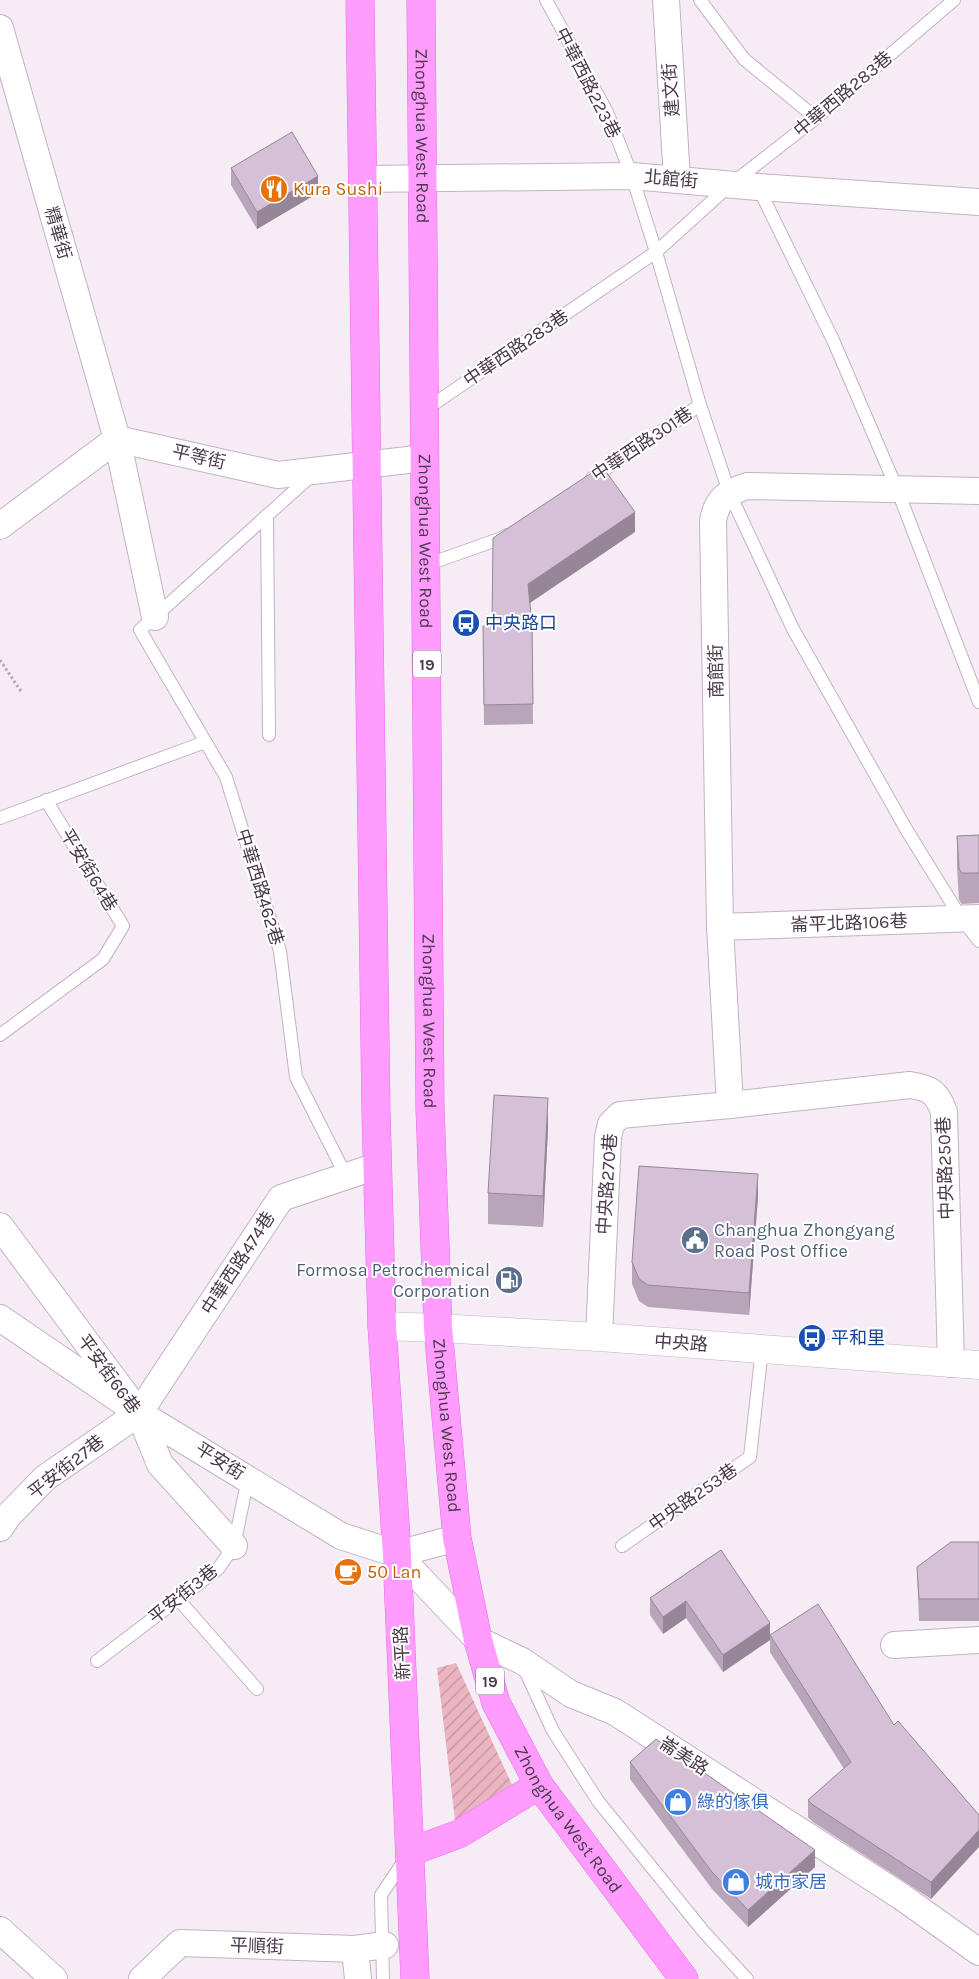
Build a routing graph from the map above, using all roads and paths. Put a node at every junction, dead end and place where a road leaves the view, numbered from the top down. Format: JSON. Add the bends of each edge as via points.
{"nodes":[{"id":1,"x":360,"y":0,"type":"edge"},
{"id":2,"x":421,"y":0,"type":"edge"},
{"id":3,"x":546,"y":0,"type":"edge"},
{"id":4,"x":666,"y":0,"type":"edge"},
{"id":5,"x":700,"y":0,"type":"edge"},
{"id":6,"x":949,"y":2,"type":"edge"},
{"id":7,"x":0,"y":28,"type":"edge"},
{"id":8,"x":816,"y":118,"type":"junction"},
{"id":9,"x":632,"y":176,"type":"junction"},
{"id":10,"x":423,"y":178,"type":"junction"},
{"id":11,"x":362,"y":179,"type":"junction"},
{"id":12,"x":677,"y":179,"type":"junction"},
{"id":13,"x":730,"y":185,"type":"junction"},
{"id":14,"x":758,"y":187,"type":"junction"},
{"id":15,"x":979,"y":202,"type":"edge"},
{"id":16,"x":656,"y":252,"type":"junction"},
{"id":17,"x":700,"y":405,"type":"junction"},
{"id":18,"x":425,"y":410,"type":"junction"},
{"id":19,"x":117,"y":439,"type":"junction"},
{"id":20,"x":425,"y":458,"type":"junction"},
{"id":21,"x":365,"y":465,"type":"junction"},
{"id":22,"x":317,"y":470,"type":"junction"},
{"id":23,"x":584,"y":483,"type":"edge"},
{"id":24,"x":897,"y":489,"type":"junction"},
{"id":25,"x":979,"y":491,"type":"edge"},
{"id":26,"x":729,"y":492,"type":"junction"},
{"id":27,"x":267,"y":515,"type":"junction"},
{"id":28,"x":0,"y":526,"type":"edge"},
{"id":29,"x":518,"y":527,"type":"edge"},
{"id":30,"x":426,"y":565,"type":"junction"},
{"id":31,"x":155,"y":617,"type":"junction"},
{"id":32,"x":0,"y":660,"type":"edge"},
{"id":33,"x":22,"y":693,"type":"dead end"},
{"id":34,"x":979,"y":702,"type":"edge"},
{"id":35,"x":269,"y":735,"type":"dead end"},
{"id":36,"x":205,"y":742,"type":"junction"},
{"id":37,"x":46,"y":800,"type":"junction"},
{"id":38,"x":0,"y":818,"type":"edge"},
{"id":39,"x":970,"y":918,"type":"edge"},
{"id":40,"x":720,"y":927,"type":"junction"},
{"id":41,"x":979,"y":941,"type":"edge"},
{"id":42,"x":0,"y":1035,"type":"edge"},
{"id":43,"x":730,"y":1105,"type":"junction"},
{"id":44,"x":377,"y":1166,"type":"junction"},
{"id":45,"x":346,"y":1176,"type":"junction"},
{"id":46,"x":0,"y":1226,"type":"edge"},
{"id":47,"x":0,"y":1318,"type":"edge"},
{"id":48,"x":382,"y":1326,"type":"junction"},
{"id":49,"x":438,"y":1328,"type":"junction"},
{"id":50,"x":599,"y":1337,"type":"junction"},
{"id":51,"x":762,"y":1350,"type":"junction"},
{"id":52,"x":951,"y":1364,"type":"junction"},
{"id":53,"x":979,"y":1365,"type":"edge"},
{"id":54,"x":139,"y":1413,"type":"junction"},
{"id":55,"x":248,"y":1478,"type":"junction"},
{"id":56,"x":0,"y":1528,"type":"edge"},
{"id":57,"x":457,"y":1538,"type":"junction"},
{"id":58,"x":234,"y":1546,"type":"junction"},
{"id":59,"x":622,"y":1546,"type":"dead end"},
{"id":60,"x":397,"y":1554,"type":"junction"},
{"id":61,"x":178,"y":1599,"type":"junction"},
{"id":62,"x":478,"y":1640,"type":"junction"},
{"id":63,"x":979,"y":1640,"type":"edge"},
{"id":64,"x":894,"y":1645,"type":"dead end"},
{"id":65,"x":97,"y":1661,"type":"dead end"},
{"id":66,"x":522,"y":1661,"type":"junction"},
{"id":67,"x":257,"y":1689,"type":"dead end"},
{"id":68,"x":539,"y":1785,"type":"junction"},
{"id":69,"x":410,"y":1852,"type":"junction"},
{"id":70,"x":0,"y":1930,"type":"edge"},
{"id":71,"x":383,"y":1945,"type":"junction"},
{"id":72,"x":356,"y":1949,"type":"junction"},
{"id":73,"x":979,"y":1952,"type":"edge"},
{"id":74,"x":54,"y":1979,"type":"edge"},
{"id":75,"x":142,"y":1979,"type":"edge"},
{"id":76,"x":358,"y":1979,"type":"edge"},
{"id":77,"x":383,"y":1979,"type":"edge"},
{"id":78,"x":415,"y":1979,"type":"edge"},
{"id":79,"x":684,"y":1979,"type":"edge"},
{"id":80,"x":747,"y":1979,"type":"edge"}],
"edges":[{"from":1,"to":11,"type":"main road"},
{"from":2,"to":10,"type":"main road","name":"Zhonghua West Road","number":"19"},
{"from":3,"to":9,"type":"lane","name":"中華西路223巷","via":[[607,112]]},
{"from":4,"to":12,"type":"street","name":"建文街"},
{"from":5,"to":8,"type":"lane","via":[[744,59]]},
{"from":6,"to":8,"type":"lane","name":"中華西路283巷"},
{"from":7,"to":19,"type":"street","name":"精華街"},
{"from":8,"to":13,"type":"lane","name":"中華西路283巷"},
{"from":9,"to":10,"type":"street","name":"北館街"},
{"from":9,"to":12,"type":"street","name":"北館街"},
{"from":9,"to":16,"type":"lane","name":"中華西路223巷"},
{"from":10,"to":11,"type":"street","name":"北館街"},
{"from":10,"to":18,"type":"main road","name":"Zhonghua West Road","number":"19"},
{"from":11,"to":21,"type":"main road"},
{"from":12,"to":13,"type":"street","name":"北館街"},
{"from":13,"to":14,"type":"street","name":"北館街"},
{"from":13,"to":16,"type":"lane","name":"中華西路283巷"},
{"from":14,"to":15,"type":"street","name":"北館街"},
{"from":14,"to":24,"type":"lane","via":[[833,340]]},
{"from":16,"to":17,"type":"lane","name":"中華西路223巷"},
{"from":16,"to":18,"type":"lane","name":"中華西路283巷"},
{"from":17,"to":23,"type":"lane","name":"中華西路301巷"},
{"from":17,"to":26,"type":"lane","name":"中華西路223巷"},
{"from":18,"to":20,"type":"main road","name":"Zhonghua West Road","number":"19"},
{"from":19,"to":22,"type":"street","name":"平等街","via":[[278,475]]},
{"from":19,"to":28,"type":"street"},
{"from":19,"to":31,"type":"street","name":"精華街"},
{"from":20,"to":21,"type":"street","name":"平等街"},
{"from":20,"to":30,"type":"main road","name":"Zhonghua West Road","number":"19"},
{"from":21,"to":22,"type":"street","name":"平等街"},
{"from":21,"to":44,"type":"main road"},
{"from":22,"to":27,"type":"lane"},
{"from":24,"to":25,"type":"street"},
{"from":24,"to":26,"type":"street","via":[[747,486]]},
{"from":24,"to":34,"type":"lane"},
{"from":26,"to":39,"type":"lane","name":"中華西路223巷","via":[[793,629],[906,829]]},
{"from":26,"to":40,"type":"street","name":"南館街","via":[[716,507],[714,521]]},
{"from":27,"to":31,"type":"lane"},
{"from":27,"to":35,"type":"lane"},
{"from":29,"to":30,"type":"lane","via":[[502,538]]},
{"from":30,"to":49,"type":"main road","name":"Zhonghua West Road","number":"19","via":[[430,1108]]},
{"from":31,"to":36,"type":"lane","name":"中華西路462巷","via":[[140,630]]},
{"from":32,"to":33,"type":"path"},
{"from":36,"to":37,"type":"lane"},
{"from":36,"to":45,"type":"lane","name":"中華西路462巷","via":[[226,777],[280,951],[296,1077]]},
{"from":37,"to":38,"type":"lane"},
{"from":37,"to":42,"type":"lane","name":"平安街64巷","via":[[123,926],[103,959]]},
{"from":39,"to":40,"type":"street","name":"崙平北路106巷"},
{"from":39,"to":41,"type":"lane","name":"中華西路223巷"},
{"from":40,"to":43,"type":"street","name":"南館街"},
{"from":43,"to":50,"type":"street","name":"中央路270巷","via":[[632,1112],[620,1115],[611,1124]]},
{"from":43,"to":52,"type":"street","name":"中央路250巷","via":[[910,1086],[926,1088],[939,1098],[944,1112]]},
{"from":44,"to":45,"type":"street","name":"中華西路474巷"},
{"from":44,"to":48,"type":"main road"},
{"from":45,"to":54,"type":"street","name":"中華西路474巷","via":[[281,1198]]},
{"from":46,"to":54,"type":"street","name":"平安街66巷"},
{"from":47,"to":54,"type":"street","name":"平安街"},
{"from":48,"to":49,"type":"street","name":"中央路"},
{"from":48,"to":60,"type":"main road","name":"新平路"},
{"from":49,"to":50,"type":"street","name":"中央路"},
{"from":49,"to":57,"type":"main road","name":"Zhonghua West Road","number":"19"},
{"from":50,"to":51,"type":"street","name":"中央路"},
{"from":51,"to":52,"type":"street","name":"中央路"},
{"from":51,"to":59,"type":"lane","name":"中央路253巷","via":[[750,1457]]},
{"from":52,"to":53,"type":"street","name":"中央路"},
{"from":54,"to":55,"type":"street","name":"平安街"},
{"from":54,"to":56,"type":"street","name":"平安街27巷","via":[[46,1478]]},
{"from":54,"to":58,"type":"street","name":"平安街66巷","via":[[160,1464]]},
{"from":55,"to":58,"type":"lane","name":"平安街3巷"},
{"from":55,"to":60,"type":"street","name":"平安街","via":[[341,1536]]},
{"from":57,"to":60,"type":"street"},
{"from":57,"to":62,"type":"main road","name":"Zhonghua West Road","number":"19"},
{"from":58,"to":61,"type":"lane","name":"平安街3巷","via":[[218,1569]]},
{"from":60,"to":62,"type":"street","name":"崙美路"},
{"from":60,"to":69,"type":"main road","name":"新平路"},
{"from":61,"to":65,"type":"lane","name":"平安街3巷"},
{"from":61,"to":67,"type":"lane"},
{"from":62,"to":66,"type":"street","name":"崙美路"},
{"from":62,"to":68,"type":"main road","name":"Zhonghua West Road","number":"19","via":[[496,1703]]},
{"from":63,"to":64,"type":"street"},
{"from":66,"to":73,"type":"street","name":"崙美路","via":[[571,1694],[615,1712],[902,1896]]},
{"from":66,"to":80,"type":"lane","via":[[553,1730],[598,1801],[704,1932]]},
{"from":68,"to":69,"type":"main road","via":[[459,1834]]},
{"from":68,"to":79,"type":"main road","name":"Zhonghua West Road","number":"19"},
{"from":69,"to":71,"type":"lane","via":[[381,1895]]},
{"from":69,"to":78,"type":"main road","name":"新平路"},
{"from":70,"to":74,"type":"street"},
{"from":71,"to":72,"type":"street","name":"平順街"},
{"from":71,"to":77,"type":"lane"},
{"from":72,"to":75,"type":"street","name":"平順街","via":[[180,1943]]},
{"from":72,"to":76,"type":"street"}]}
